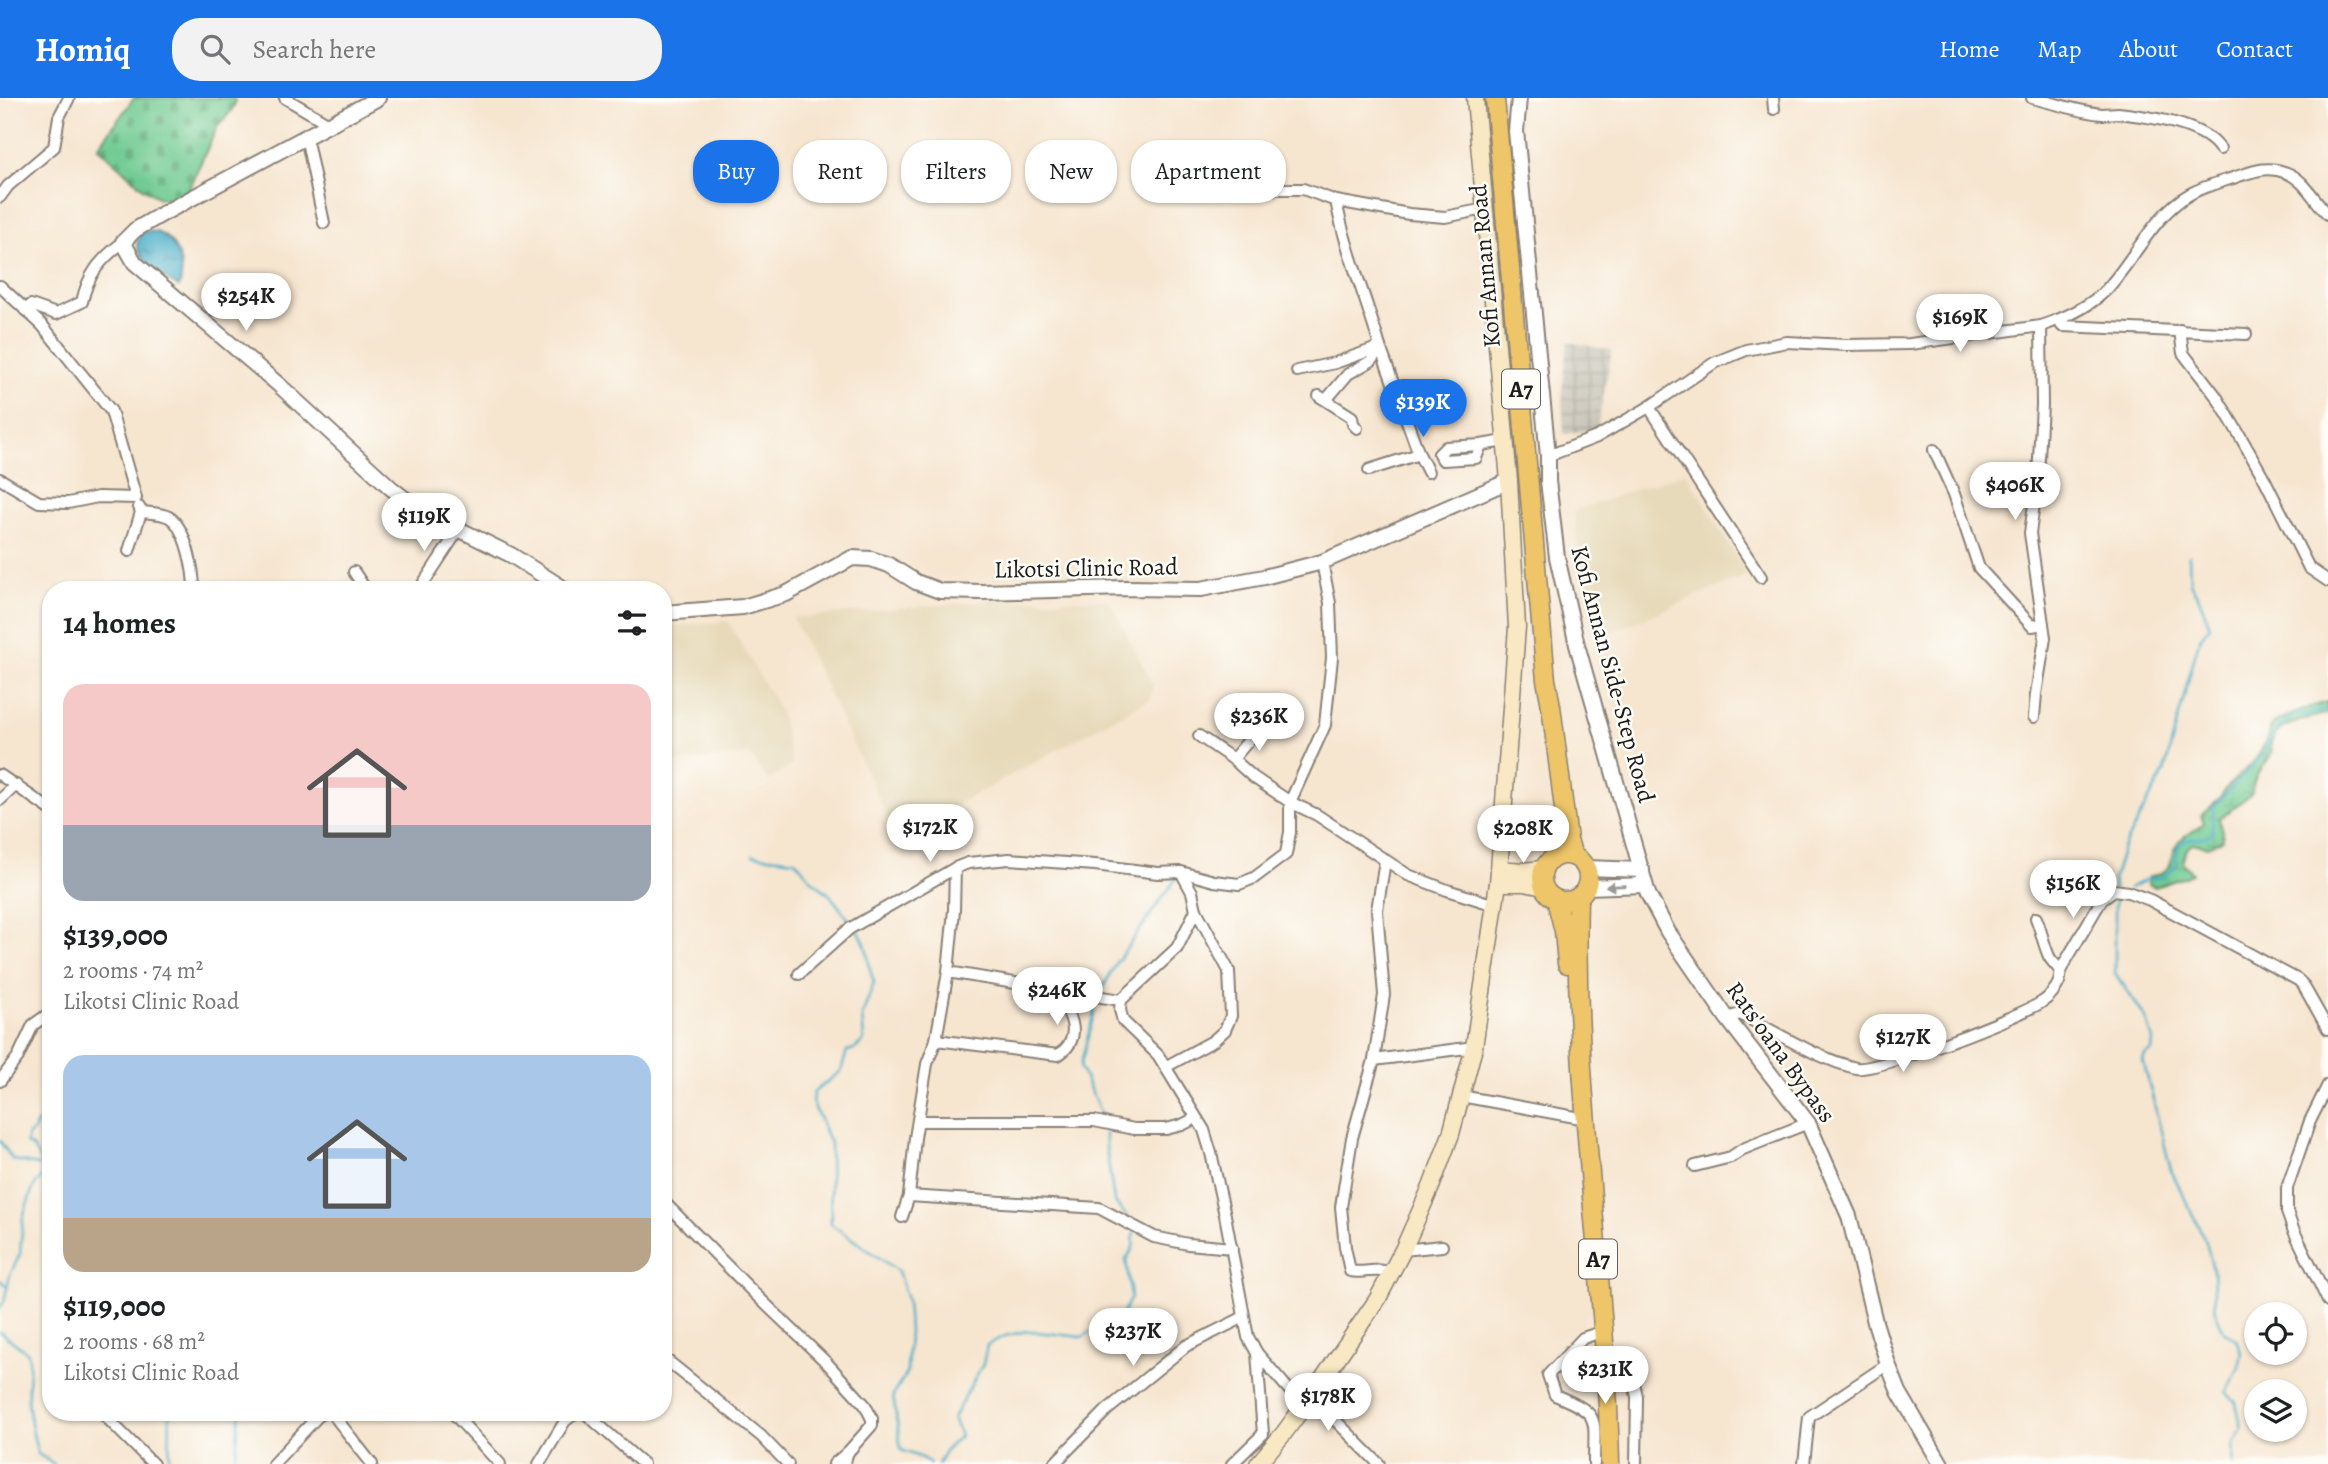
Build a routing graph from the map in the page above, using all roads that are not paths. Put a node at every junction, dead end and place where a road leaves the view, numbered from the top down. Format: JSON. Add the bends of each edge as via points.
{"nodes":[{"id":1,"x":69,"y":98,"type":"edge"},
{"id":2,"x":285,"y":98,"type":"edge"},
{"id":3,"x":378,"y":98,"type":"edge"},
{"id":4,"x":1475,"y":98,"type":"edge"},
{"id":5,"x":1495,"y":98,"type":"edge"},
{"id":6,"x":1520,"y":98,"type":"edge"},
{"id":7,"x":2032,"y":98,"type":"edge"},
{"id":8,"x":329,"y":124,"type":"junction"},
{"id":9,"x":304,"y":138,"type":"junction"},
{"id":10,"x":2220,"y":149,"type":"dead end"},
{"id":11,"x":1286,"y":188,"type":"edge"},
{"id":12,"x":0,"y":197,"type":"edge"},
{"id":13,"x":1336,"y":201,"type":"junction"},
{"id":14,"x":1485,"y":209,"type":"junction"},
{"id":15,"x":2328,"y":214,"type":"edge"},
{"id":16,"x":324,"y":223,"type":"dead end"},
{"id":17,"x":123,"y":242,"type":"junction"},
{"id":18,"x":0,"y":286,"type":"edge"},
{"id":19,"x":25,"y":310,"type":"junction"},
{"id":20,"x":2059,"y":320,"type":"junction"},
{"id":21,"x":2041,"y":326,"type":"junction"},
{"id":22,"x":2180,"y":330,"type":"junction"},
{"id":23,"x":2246,"y":334,"type":"dead end"},
{"id":24,"x":1380,"y":347,"type":"junction"},
{"id":25,"x":1297,"y":371,"type":"dead end"},
{"id":26,"x":1649,"y":407,"type":"junction"},
{"id":27,"x":1357,"y":428,"type":"dead end"},
{"id":28,"x":1505,"y":441,"type":"junction"},
{"id":29,"x":1481,"y":445,"type":"dead end"},
{"id":30,"x":1934,"y":450,"type":"dead end"},
{"id":31,"x":1419,"y":454,"type":"junction"},
{"id":32,"x":1548,"y":456,"type":"junction"},
{"id":33,"x":1369,"y":470,"type":"dead end"},
{"id":34,"x":1428,"y":472,"type":"dead end"},
{"id":35,"x":0,"y":480,"type":"edge"},
{"id":36,"x":1509,"y":481,"type":"junction"},
{"id":37,"x":136,"y":498,"type":"junction"},
{"id":38,"x":141,"y":512,"type":"junction"},
{"id":39,"x":459,"y":530,"type":"junction"},
{"id":40,"x":129,"y":551,"type":"dead end"},
{"id":41,"x":1322,"y":562,"type":"junction"},
{"id":42,"x":354,"y":572,"type":"dead end"},
{"id":43,"x":1760,"y":577,"type":"dead end"},
{"id":44,"x":194,"y":581,"type":"edge"},
{"id":45,"x":360,"y":581,"type":"edge"},
{"id":46,"x":425,"y":581,"type":"edge"},
{"id":47,"x":552,"y":581,"type":"edge"},
{"id":48,"x":2328,"y":582,"type":"edge"},
{"id":49,"x":672,"y":612,"type":"edge"},
{"id":50,"x":2043,"y":624,"type":"junction"},
{"id":51,"x":2035,"y":717,"type":"dead end"},
{"id":52,"x":1260,"y":727,"type":"dead end"},
{"id":53,"x":1199,"y":736,"type":"dead end"},
{"id":54,"x":1233,"y":758,"type":"junction"},
{"id":55,"x":0,"y":775,"type":"edge"},
{"id":56,"x":16,"y":785,"type":"junction"},
{"id":57,"x":0,"y":800,"type":"edge"},
{"id":58,"x":1290,"y":802,"type":"junction"},
{"id":59,"x":42,"y":804,"type":"edge"},
{"id":60,"x":1385,"y":861,"type":"junction"},
{"id":61,"x":955,"y":868,"type":"junction"},
{"id":62,"x":1181,"y":872,"type":"junction"},
{"id":63,"x":1560,"y":873,"type":"junction"},
{"id":64,"x":1498,"y":876,"type":"junction"},
{"id":65,"x":1643,"y":878,"type":"junction"},
{"id":66,"x":1582,"y":892,"type":"junction"},
{"id":67,"x":1495,"y":905,"type":"junction"},
{"id":68,"x":1196,"y":910,"type":"junction"},
{"id":69,"x":2036,"y":918,"type":"dead end"},
{"id":70,"x":2060,"y":971,"type":"junction"},
{"id":71,"x":948,"y":972,"type":"junction"},
{"id":72,"x":799,"y":974,"type":"dead end"},
{"id":73,"x":1057,"y":990,"type":"junction"},
{"id":74,"x":1121,"y":1000,"type":"junction"},
{"id":75,"x":42,"y":1018,"type":"edge"},
{"id":76,"x":1727,"y":1018,"type":"junction"},
{"id":77,"x":2328,"y":1029,"type":"edge"},
{"id":78,"x":936,"y":1040,"type":"junction"},
{"id":79,"x":1474,"y":1047,"type":"junction"},
{"id":80,"x":1580,"y":1054,"type":"junction"},
{"id":81,"x":1374,"y":1060,"type":"junction"},
{"id":82,"x":1167,"y":1066,"type":"junction"},
{"id":83,"x":0,"y":1082,"type":"edge"},
{"id":84,"x":2328,"y":1085,"type":"edge"},
{"id":85,"x":1461,"y":1096,"type":"junction"},
{"id":86,"x":1196,"y":1118,"type":"junction"},
{"id":87,"x":1586,"y":1119,"type":"junction"},
{"id":88,"x":918,"y":1121,"type":"junction"},
{"id":89,"x":1808,"y":1123,"type":"junction"},
{"id":90,"x":1695,"y":1166,"type":"dead end"},
{"id":91,"x":909,"y":1196,"type":"junction"},
{"id":92,"x":672,"y":1210,"type":"edge"},
{"id":93,"x":902,"y":1217,"type":"dead end"},
{"id":94,"x":1442,"y":1246,"type":"dead end"},
{"id":95,"x":1232,"y":1248,"type":"junction"},
{"id":96,"x":1404,"y":1250,"type":"junction"},
{"id":97,"x":1391,"y":1273,"type":"junction"},
{"id":98,"x":2328,"y":1301,"type":"edge"},
{"id":99,"x":1244,"y":1317,"type":"junction"},
{"id":100,"x":1604,"y":1331,"type":"junction"},
{"id":101,"x":1257,"y":1353,"type":"junction"},
{"id":102,"x":1606,"y":1356,"type":"junction"},
{"id":103,"x":672,"y":1364,"type":"edge"},
{"id":104,"x":1888,"y":1364,"type":"junction"},
{"id":105,"x":1308,"y":1402,"type":"junction"},
{"id":106,"x":110,"y":1421,"type":"edge"},
{"id":107,"x":314,"y":1421,"type":"edge"},
{"id":108,"x":338,"y":1421,"type":"edge"},
{"id":109,"x":460,"y":1421,"type":"edge"},
{"id":110,"x":565,"y":1421,"type":"edge"},
{"id":111,"x":594,"y":1421,"type":"edge"},
{"id":112,"x":848,"y":1452,"type":"junction"},
{"id":113,"x":1263,"y":1462,"type":"edge"},
{"id":114,"x":153,"y":1464,"type":"edge"},
{"id":115,"x":273,"y":1464,"type":"edge"},
{"id":116,"x":372,"y":1464,"type":"edge"},
{"id":117,"x":500,"y":1464,"type":"edge"},
{"id":118,"x":539,"y":1464,"type":"edge"},
{"id":119,"x":643,"y":1464,"type":"edge"},
{"id":120,"x":788,"y":1464,"type":"edge"},
{"id":121,"x":834,"y":1464,"type":"edge"},
{"id":122,"x":844,"y":1464,"type":"edge"},
{"id":123,"x":1054,"y":1464,"type":"edge"},
{"id":124,"x":1232,"y":1464,"type":"edge"},
{"id":125,"x":1379,"y":1464,"type":"edge"},
{"id":126,"x":1594,"y":1464,"type":"edge"},
{"id":127,"x":1610,"y":1464,"type":"edge"},
{"id":128,"x":1636,"y":1464,"type":"edge"},
{"id":129,"x":1804,"y":1464,"type":"edge"},
{"id":130,"x":1941,"y":1464,"type":"edge"}],
"edges":[{"from":1,"to":12,"type":"street","via":[[59,117],[54,147]]},
{"from":2,"to":8,"type":"street"},
{"from":3,"to":8,"type":"street"},
{"from":4,"to":14,"type":"main road"},
{"from":5,"to":63,"type":"main road","name":"Kofi Annan Road","number":"A7"},
{"from":6,"to":32,"type":"street","name":"Kofi Annan Side-Step Road","via":[[1516,131]]},
{"from":7,"to":10,"type":"street","via":[[2102,114],[2157,119],[2196,130]]},
{"from":8,"to":9,"type":"street"},
{"from":9,"to":16,"type":"street"},
{"from":9,"to":17,"type":"street","via":[[135,230]]},
{"from":11,"to":13,"type":"street","via":[[1303,188]]},
{"from":13,"to":14,"type":"street","via":[[1445,217]]},
{"from":13,"to":24,"type":"street","via":[[1343,237]]},
{"from":14,"to":28,"type":"main road"},
{"from":15,"to":20,"type":"street","via":[[2290,174],[2277,169],[2263,168],[2198,190],[2170,210],[2106,290]]},
{"from":17,"to":19,"type":"street","via":[[104,257],[86,284],[82,302],[57,314],[32,305]]},
{"from":17,"to":39,"type":"street","via":[[135,262],[391,488],[418,509]]},
{"from":18,"to":19,"type":"street"},
{"from":19,"to":37,"type":"street","via":[[111,411]]},
{"from":20,"to":21,"type":"street"},
{"from":20,"to":22,"type":"street","via":[[2062,326]]},
{"from":21,"to":26,"type":"street","via":[[1910,344],[1787,342],[1759,346],[1714,363]]},
{"from":21,"to":50,"type":"street","via":[[2042,405],[2030,533]]},
{"from":22,"to":23,"type":"street"},
{"from":22,"to":48,"type":"street","via":[[2183,353],[2239,434],[2309,568]]},
{"from":24,"to":25,"type":"street"},
{"from":24,"to":27,"type":"street","via":[[1371,361],[1348,374],[1323,398],[1352,417]]},
{"from":24,"to":31,"type":"street"},
{"from":26,"to":32,"type":"street","via":[[1597,437]]},
{"from":26,"to":43,"type":"street"},
{"from":28,"to":29,"type":"street"},
{"from":28,"to":36,"type":"main road"},
{"from":30,"to":50,"type":"street","via":[[1979,568],[2032,626]]},
{"from":31,"to":33,"type":"street"},
{"from":31,"to":34,"type":"street"},
{"from":32,"to":65,"type":"street","name":"Kofi Annan Side-Step Road","via":[[1557,557]]},
{"from":35,"to":37,"type":"street","via":[[39,502]]},
{"from":36,"to":41,"type":"street","name":"Likotsi Clinic Road"},
{"from":36,"to":64,"type":"main road","via":[[1517,627]]},
{"from":37,"to":38,"type":"street"},
{"from":38,"to":40,"type":"street"},
{"from":38,"to":44,"type":"street","via":[[167,515],[177,524]]},
{"from":39,"to":46,"type":"street"},
{"from":39,"to":47,"type":"street"},
{"from":41,"to":49,"type":"street","name":"Likotsi Clinic Road","via":[[1201,589],[982,592],[940,591],[889,565],[852,558],[786,594],[743,607]]},
{"from":41,"to":58,"type":"street","via":[[1331,603],[1332,658],[1325,725]]},
{"from":42,"to":45,"type":"street"},
{"from":50,"to":51,"type":"street"},
{"from":52,"to":54,"type":"street"},
{"from":53,"to":54,"type":"street"},
{"from":54,"to":58,"type":"street"},
{"from":55,"to":56,"type":"street"},
{"from":56,"to":57,"type":"street"},
{"from":56,"to":59,"type":"street"},
{"from":58,"to":60,"type":"street"},
{"from":58,"to":62,"type":"street","via":[[1286,854],[1254,878],[1239,884]]},
{"from":60,"to":67,"type":"street","via":[[1408,875]]},
{"from":60,"to":81,"type":"street","via":[[1377,910],[1384,995]]},
{"from":61,"to":62,"type":"street","via":[[1009,859]]},
{"from":61,"to":71,"type":"street"},
{"from":61,"to":72,"type":"street","via":[[849,929]]},
{"from":62,"to":68,"type":"street"},
{"from":63,"to":64,"type":"main road","via":[[1523,871]]},
{"from":63,"to":65,"type":"street"},
{"from":63,"to":66,"type":"main road","via":[[1571,900]]},
{"from":63,"to":66,"type":"main road","number":"A7","via":[[1588,878]]},
{"from":63,"to":80,"type":"main road","name":"Kofi Annan Road","number":"A7","via":[[1569,992]]},
{"from":64,"to":67,"type":"main road"},
{"from":65,"to":66,"type":"street","one_way":true},
{"from":65,"to":76,"type":"street","name":"Rats'oana Bypass","via":[[1668,932]]},
{"from":66,"to":80,"type":"main road","name":"Kofi Annan Road","number":"A7","via":[[1576,962]]},
{"from":67,"to":79,"type":"main road"},
{"from":68,"to":74,"type":"street","via":[[1177,948]]},
{"from":68,"to":82,"type":"street","via":[[1229,971],[1231,1016],[1226,1030],[1213,1041]]},
{"from":69,"to":70,"type":"street","via":[[2047,952]]},
{"from":70,"to":76,"type":"street","via":[[2057,986],[2044,1001],[2018,1016],[1860,1069],[1740,1014]]},
{"from":70,"to":77,"type":"street","via":[[2102,900],[2114,890],[2129,892],[2298,980]]},
{"from":71,"to":73,"type":"street"},
{"from":71,"to":78,"type":"street"},
{"from":73,"to":74,"type":"street"},
{"from":73,"to":78,"type":"street","via":[[1074,1022],[1068,1046],[1058,1055]]},
{"from":74,"to":82,"type":"street","via":[[1123,1020]]},
{"from":75,"to":83,"type":"street","via":[[33,1025]]},
{"from":76,"to":89,"type":"street","name":"Rats'oana Bypass"},
{"from":78,"to":88,"type":"street","via":[[927,1064]]},
{"from":79,"to":81,"type":"street"},
{"from":79,"to":85,"type":"main road"},
{"from":80,"to":87,"type":"main road","name":"Kofi Annan Road","number":"A7"},
{"from":81,"to":97,"type":"street","via":[[1352,1138],[1341,1207],[1350,1271],[1382,1269]]},
{"from":82,"to":86,"type":"street"},
{"from":84,"to":98,"type":"street","via":[[2287,1188],[2293,1229]]},
{"from":85,"to":87,"type":"street"},
{"from":85,"to":96,"type":"main road","via":[[1451,1134]]},
{"from":86,"to":88,"type":"street","via":[[1166,1129],[1134,1129],[1094,1121]]},
{"from":86,"to":95,"type":"street","via":[[1212,1153]]},
{"from":87,"to":100,"type":"main road","name":"Kofi Annan Road","number":"A7"},
{"from":88,"to":91,"type":"street"},
{"from":89,"to":90,"type":"street","via":[[1731,1157]]},
{"from":89,"to":104,"type":"street","name":"Rats'oana Bypass","via":[[1849,1216]]},
{"from":91,"to":93,"type":"street"},
{"from":91,"to":95,"type":"street","via":[[1099,1208],[1154,1237]]},
{"from":92,"to":112,"type":"street","via":[[864,1405],[872,1425]]},
{"from":94,"to":96,"type":"street"},
{"from":95,"to":99,"type":"street"},
{"from":96,"to":97,"type":"main road"},
{"from":97,"to":105,"type":"main road"},
{"from":99,"to":101,"type":"street"},
{"from":99,"to":123,"type":"street","via":[[1186,1346],[1107,1410]]},
{"from":100,"to":102,"type":"main road","name":"Kofi Annan Road","number":"A7"},
{"from":100,"to":126,"type":"street","via":[[1583,1338],[1548,1375],[1555,1395],[1590,1412]]},
{"from":101,"to":105,"type":"street"},
{"from":101,"to":124,"type":"street","via":[[1263,1434]]},
{"from":102,"to":127,"type":"main road","name":"Kofi Annan Road","number":"A7"},
{"from":102,"to":128,"type":"street","via":[[1619,1356],[1630,1363],[1637,1397]]},
{"from":103,"to":120,"type":"street","via":[[761,1436]]},
{"from":104,"to":129,"type":"street","via":[[1809,1417]]},
{"from":104,"to":130,"type":"street","name":"Rats'oana Bypass"},
{"from":105,"to":113,"type":"main road"},
{"from":105,"to":125,"type":"street"},
{"from":106,"to":114,"type":"street"},
{"from":107,"to":115,"type":"street"},
{"from":108,"to":116,"type":"street"},
{"from":109,"to":117,"type":"street"},
{"from":110,"to":118,"type":"street"},
{"from":111,"to":119,"type":"street"},
{"from":112,"to":121,"type":"street"},
{"from":112,"to":122,"type":"street"}]}
